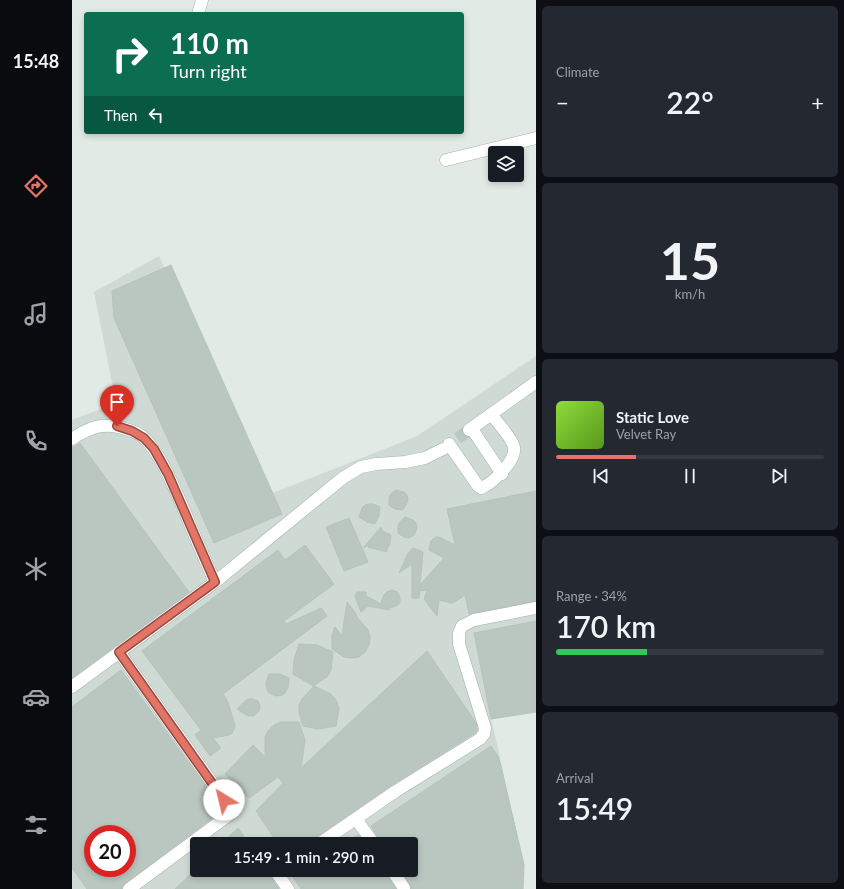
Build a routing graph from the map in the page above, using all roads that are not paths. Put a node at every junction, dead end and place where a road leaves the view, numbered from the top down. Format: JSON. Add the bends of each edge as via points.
{"nodes":[{"id":1,"x":202,"y":0,"type":"edge"},
{"id":2,"x":199,"y":12,"type":"edge"},
{"id":3,"x":536,"y":138,"type":"edge"},
{"id":4,"x":446,"y":160,"type":"dead end"},
{"id":5,"x":536,"y":382,"type":"edge"},
{"id":6,"x":491,"y":414,"type":"junction"},
{"id":7,"x":72,"y":439,"type":"edge"},
{"id":8,"x":502,"y":474,"type":"junction"},
{"id":9,"x":215,"y":582,"type":"junction"},
{"id":10,"x":536,"y":608,"type":"edge"},
{"id":11,"x":119,"y":652,"type":"junction"},
{"id":12,"x":72,"y":687,"type":"edge"},
{"id":13,"x":356,"y":818,"type":"junction"},
{"id":14,"x":329,"y":837,"type":"edge"},
{"id":15,"x":369,"y":837,"type":"edge"},
{"id":16,"x":280,"y":877,"type":"edge"},
{"id":17,"x":397,"y":877,"type":"edge"},
{"id":18,"x":404,"y":888,"type":"dead end"},
{"id":19,"x":129,"y":889,"type":"edge"},
{"id":20,"x":288,"y":889,"type":"edge"}],
"edges":[{"from":1,"to":2,"type":"lane"},
{"from":3,"to":4,"type":"lane"},
{"from":5,"to":6,"type":"lane"},
{"from":6,"to":8,"type":"lane","via":[[512,441],[514,448],[514,454]]},
{"from":6,"to":8,"type":"lane","via":[[470,430]]},
{"from":7,"to":9,"type":"lane","via":[[103,425],[117,426],[144,438],[154,449],[168,474]]},
{"from":8,"to":9,"type":"lane","via":[[481,488],[446,447],[425,458],[361,467]]},
{"from":9,"to":11,"type":"lane"},
{"from":10,"to":13,"type":"lane","via":[[474,620],[462,626],[459,633],[460,644],[485,728],[484,734]]},
{"from":11,"to":12,"type":"lane"},
{"from":11,"to":19,"type":"lane","via":[[233,812]]},
{"from":13,"to":14,"type":"lane"},
{"from":13,"to":15,"type":"lane"},
{"from":16,"to":20,"type":"lane"},
{"from":17,"to":18,"type":"lane"}]}
